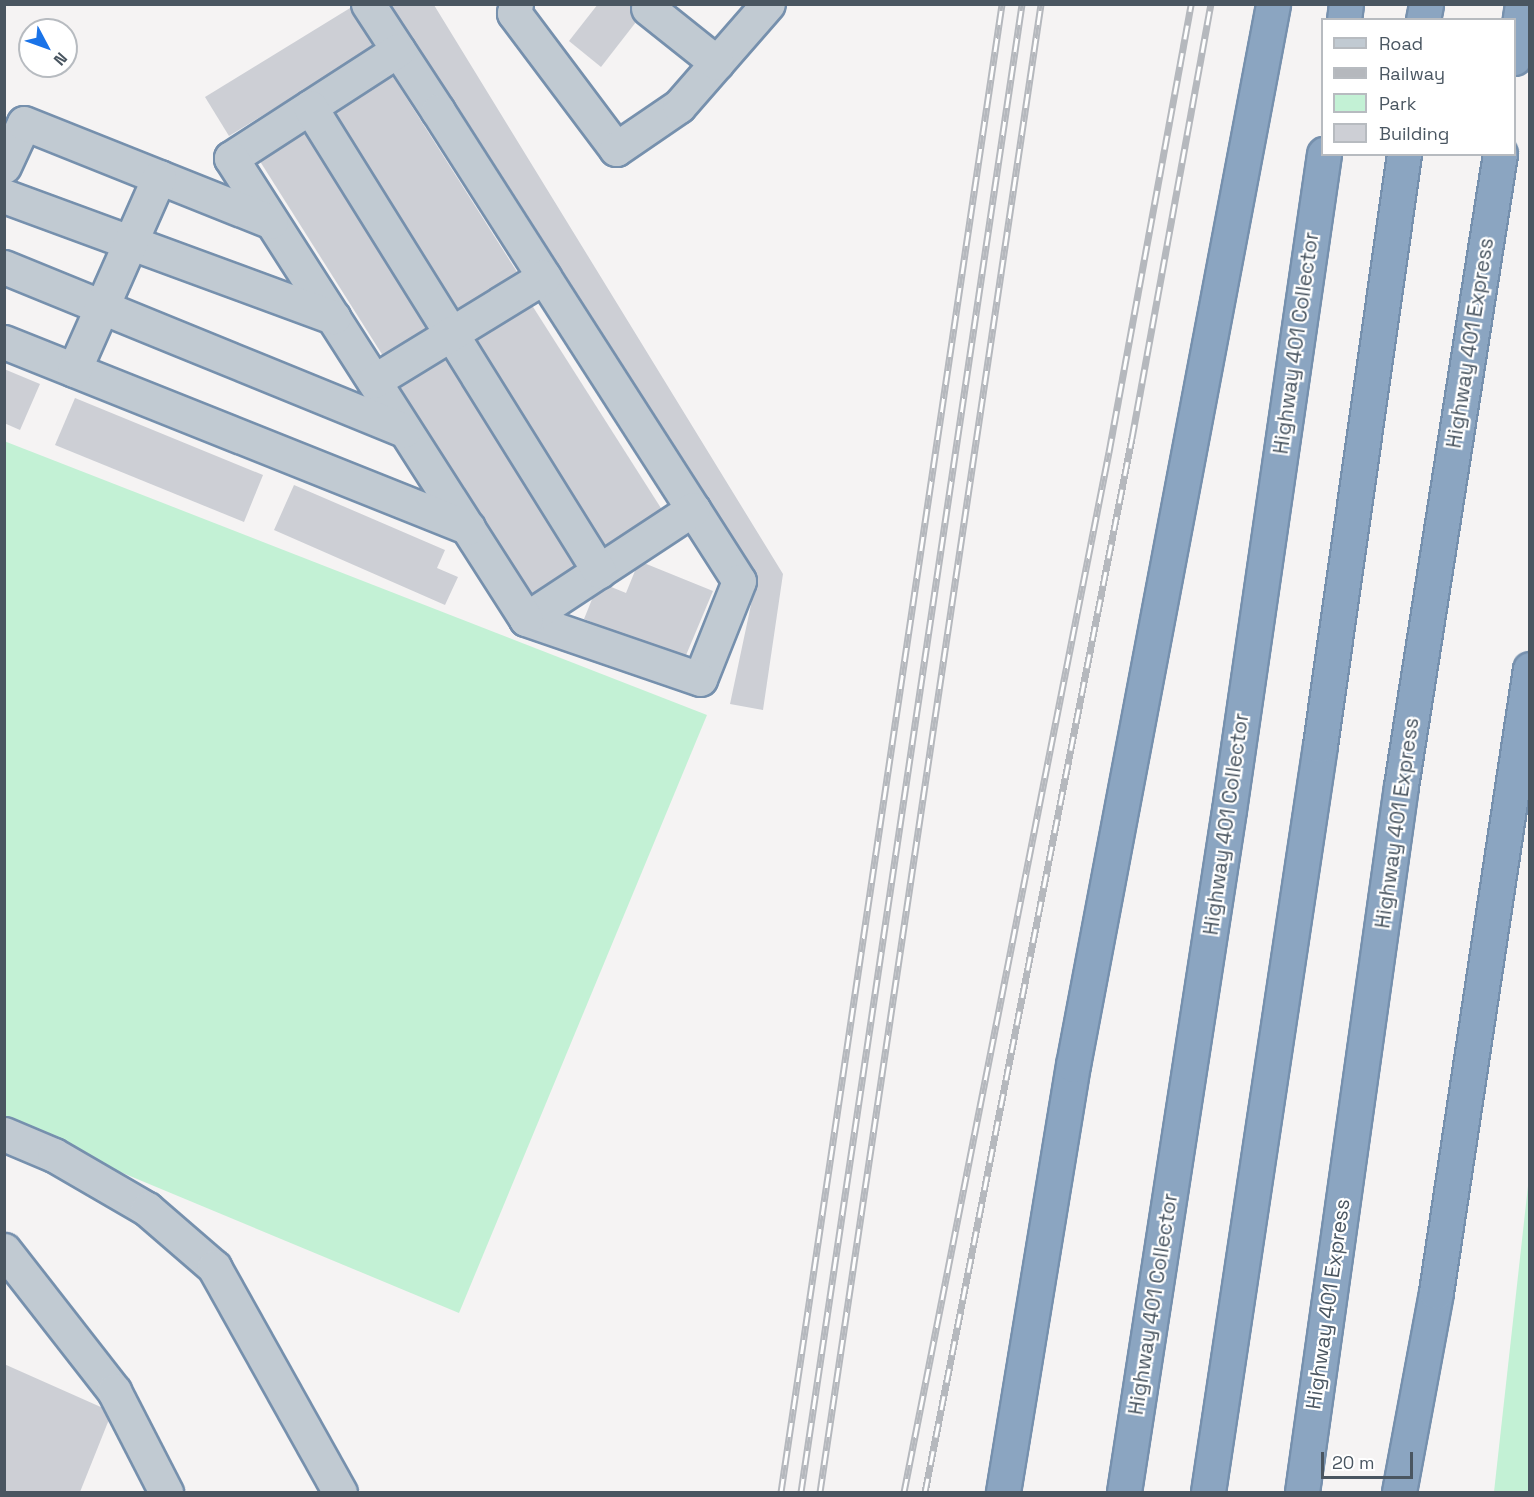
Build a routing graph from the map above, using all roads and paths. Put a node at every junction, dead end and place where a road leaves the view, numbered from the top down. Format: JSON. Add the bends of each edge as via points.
{"nodes":[{"id":1,"x":368,"y":4,"type":"edge"},
{"id":2,"x":516,"y":4,"type":"edge"},
{"id":3,"x":768,"y":4,"type":"edge"},
{"id":4,"x":1273,"y":4,"type":"edge"},
{"id":5,"x":1522,"y":4,"type":"edge"},
{"id":6,"x":648,"y":8,"type":"dead end"},
{"id":7,"x":398,"y":50,"type":"junction"},
{"id":8,"x":1516,"y":50,"type":"edge"},
{"id":9,"x":717,"y":63,"type":"junction"},
{"id":10,"x":310,"y":107,"type":"junction"},
{"id":11,"x":1323,"y":156,"type":"edge"},
{"id":12,"x":1404,"y":156,"type":"edge"},
{"id":13,"x":1500,"y":156,"type":"edge"},
{"id":14,"x":4,"y":166,"type":"edge"},
{"id":15,"x":159,"y":177,"type":"junction"},
{"id":16,"x":4,"y":196,"type":"edge"},
{"id":17,"x":272,"y":222,"type":"junction"},
{"id":18,"x":129,"y":242,"type":"junction"},
{"id":19,"x":4,"y":267,"type":"edge"},
{"id":20,"x":544,"y":277,"type":"junction"},
{"id":21,"x":102,"y":306,"type":"junction"},
{"id":22,"x":333,"y":317,"type":"junction"},
{"id":23,"x":451,"y":334,"type":"junction"},
{"id":24,"x":4,"y":342,"type":"edge"},
{"id":25,"x":74,"y":370,"type":"junction"},
{"id":26,"x":374,"y":381,"type":"junction"},
{"id":27,"x":405,"y":430,"type":"junction"},
{"id":28,"x":693,"y":509,"type":"junction"},
{"id":29,"x":468,"y":528,"type":"junction"},
{"id":30,"x":599,"y":571,"type":"junction"},
{"id":31,"x":526,"y":619,"type":"junction"},
{"id":32,"x":1530,"y":669,"type":"edge"},
{"id":33,"x":4,"y":1134,"type":"edge"},
{"id":34,"x":4,"y":1250,"type":"edge"},
{"id":35,"x":1436,"y":1292,"type":"junction"},
{"id":36,"x":166,"y":1492,"type":"edge"},
{"id":37,"x":340,"y":1492,"type":"edge"},
{"id":38,"x":1004,"y":1492,"type":"edge"},
{"id":39,"x":1124,"y":1492,"type":"edge"},
{"id":40,"x":1208,"y":1492,"type":"edge"},
{"id":41,"x":1302,"y":1492,"type":"edge"},
{"id":42,"x":1400,"y":1492,"type":"edge"},
{"id":43,"x":1420,"y":1492,"type":"edge"}],
"edges":[{"from":1,"to":7,"type":"lane"},
{"from":2,"to":9,"type":"lane","via":[[514,13],[616,149],[679,106]]},
{"from":3,"to":9,"type":"lane"},
{"from":4,"to":38,"type":"highway","via":[[1075,1053]]},
{"from":5,"to":8,"type":"highway"},
{"from":6,"to":9,"type":"lane"},
{"from":7,"to":10,"type":"lane"},
{"from":7,"to":20,"type":"lane"},
{"from":10,"to":17,"type":"lane","via":[[231,158]]},
{"from":10,"to":23,"type":"lane"},
{"from":11,"to":39,"type":"highway","name":"Highway 401 Collector"},
{"from":12,"to":40,"type":"highway"},
{"from":13,"to":41,"type":"highway","name":"Highway 401 Express","via":[[1401,786]]},
{"from":14,"to":15,"type":"lane","via":[[24,123]]},
{"from":15,"to":17,"type":"lane"},
{"from":15,"to":18,"type":"lane"},
{"from":16,"to":18,"type":"lane"},
{"from":17,"to":22,"type":"lane"},
{"from":18,"to":21,"type":"lane"},
{"from":18,"to":22,"type":"lane"},
{"from":19,"to":21,"type":"lane"},
{"from":20,"to":23,"type":"lane"},
{"from":20,"to":28,"type":"lane"},
{"from":21,"to":25,"type":"lane"},
{"from":21,"to":27,"type":"lane"},
{"from":22,"to":26,"type":"lane"},
{"from":23,"to":26,"type":"lane"},
{"from":23,"to":30,"type":"lane"},
{"from":24,"to":25,"type":"lane"},
{"from":25,"to":29,"type":"lane"},
{"from":26,"to":27,"type":"lane"},
{"from":27,"to":29,"type":"lane"},
{"from":28,"to":30,"type":"lane"},
{"from":28,"to":31,"type":"lane","via":[[739,580],[700,679]]},
{"from":29,"to":31,"type":"lane"},
{"from":30,"to":31,"type":"lane"},
{"from":32,"to":35,"type":"highway"},
{"from":33,"to":37,"type":"lane","via":[[54,1155],[147,1209],[214,1267]]},
{"from":34,"to":36,"type":"lane","via":[[114,1391]]},
{"from":35,"to":42,"type":"highway"},
{"from":35,"to":43,"type":"highway"}]}
